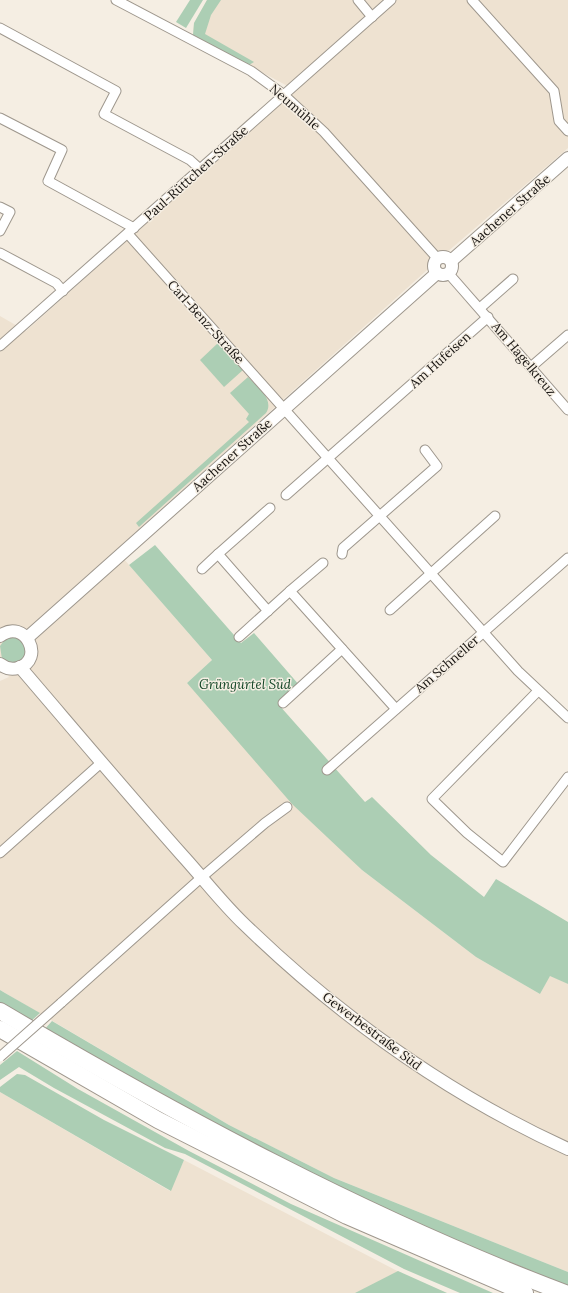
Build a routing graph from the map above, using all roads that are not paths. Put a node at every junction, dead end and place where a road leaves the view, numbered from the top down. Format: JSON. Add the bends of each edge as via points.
{"nodes":[{"id":1,"x":116,"y":0,"type":"edge"},
{"id":2,"x":358,"y":0,"type":"edge"},
{"id":3,"x":392,"y":0,"type":"edge"},
{"id":4,"x":472,"y":0,"type":"edge"},
{"id":5,"x":127,"y":3,"type":"edge"},
{"id":6,"x":372,"y":17,"type":"junction"},
{"id":7,"x":0,"y":28,"type":"edge"},
{"id":8,"x":284,"y":95,"type":"junction"},
{"id":9,"x":0,"y":118,"type":"edge"},
{"id":10,"x":568,"y":131,"type":"edge"},
{"id":11,"x":568,"y":158,"type":"edge"},
{"id":12,"x":200,"y":169,"type":"junction"},
{"id":13,"x":0,"y":207,"type":"edge"},
{"id":14,"x":0,"y":231,"type":"edge"},
{"id":15,"x":131,"y":231,"type":"junction"},
{"id":16,"x":0,"y":253,"type":"edge"},
{"id":17,"x":438,"y":259,"type":"junction"},
{"id":18,"x":451,"y":261,"type":"junction"},
{"id":19,"x":437,"y":273,"type":"junction"},
{"id":20,"x":449,"y":274,"type":"junction"},
{"id":21,"x":513,"y":279,"type":"dead end"},
{"id":22,"x":63,"y":291,"type":"junction"},
{"id":23,"x":480,"y":308,"type":"junction"},
{"id":24,"x":488,"y":317,"type":"junction"},
{"id":25,"x":568,"y":336,"type":"edge"},
{"id":26,"x":0,"y":346,"type":"edge"},
{"id":27,"x":531,"y":367,"type":"junction"},
{"id":28,"x":284,"y":409,"type":"junction"},
{"id":29,"x":568,"y":410,"type":"edge"},
{"id":30,"x":425,"y":450,"type":"dead end"},
{"id":31,"x":328,"y":458,"type":"junction"},
{"id":32,"x":286,"y":495,"type":"dead end"},
{"id":33,"x":270,"y":508,"type":"dead end"},
{"id":34,"x":380,"y":515,"type":"junction"},
{"id":35,"x":495,"y":516,"type":"dead end"},
{"id":36,"x":218,"y":554,"type":"junction"},
{"id":37,"x":342,"y":554,"type":"dead end"},
{"id":38,"x":568,"y":558,"type":"edge"},
{"id":39,"x":324,"y":563,"type":"dead end"},
{"id":40,"x":202,"y":569,"type":"dead end"},
{"id":41,"x":431,"y":573,"type":"junction"},
{"id":42,"x":290,"y":591,"type":"junction"},
{"id":43,"x":390,"y":610,"type":"dead end"},
{"id":44,"x":268,"y":611,"type":"junction"},
{"id":45,"x":484,"y":632,"type":"junction"},
{"id":46,"x":0,"y":636,"type":"edge"},
{"id":47,"x":239,"y":637,"type":"dead end"},
{"id":48,"x":27,"y":638,"type":"junction"},
{"id":49,"x":342,"y":649,"type":"junction"},
{"id":50,"x":1,"y":666,"type":"edge"},
{"id":51,"x":20,"y":667,"type":"junction"},
{"id":52,"x":538,"y":692,"type":"junction"},
{"id":53,"x":282,"y":703,"type":"dead end"},
{"id":54,"x":396,"y":709,"type":"junction"},
{"id":55,"x":568,"y":718,"type":"edge"},
{"id":56,"x":101,"y":763,"type":"junction"},
{"id":57,"x":327,"y":770,"type":"dead end"},
{"id":58,"x":568,"y":777,"type":"edge"},
{"id":59,"x":287,"y":807,"type":"dead end"},
{"id":60,"x":0,"y":852,"type":"edge"},
{"id":61,"x":202,"y":878,"type":"junction"},
{"id":62,"x":0,"y":1011,"type":"edge"},
{"id":63,"x":0,"y":1029,"type":"edge"},
{"id":64,"x":0,"y":1056,"type":"edge"},
{"id":65,"x":568,"y":1148,"type":"edge"},
{"id":66,"x":525,"y":1293,"type":"edge"},
{"id":67,"x":565,"y":1293,"type":"edge"}],
"edges":[{"from":1,"to":5,"type":"street","name":"Neumühle"},
{"from":2,"to":6,"type":"street"},
{"from":3,"to":6,"type":"street","name":"Paul-Rüttchen-Straße"},
{"from":4,"to":10,"type":"street","via":[[554,91],[558,118]]},
{"from":5,"to":8,"type":"street","name":"Neumühle","via":[[251,71]]},
{"from":6,"to":8,"type":"street","name":"Paul-Rüttchen-Straße"},
{"from":7,"to":12,"type":"street","via":[[116,91],[104,114],[190,160]]},
{"from":8,"to":12,"type":"street","name":"Paul-Rüttchen-Straße"},
{"from":8,"to":17,"type":"street","name":"Neumühle","via":[[324,132]]},
{"from":9,"to":15,"type":"street","name":"Carl-Benz-Straße","via":[[62,150],[48,181]]},
{"from":11,"to":18,"type":"main road","name":"Aachener Straße"},
{"from":12,"to":15,"type":"street","name":"Paul-Rüttchen-Straße"},
{"from":13,"to":14,"type":"street","via":[[10,212]]},
{"from":15,"to":22,"type":"street","name":"Paul-Rüttchen-Straße"},
{"from":15,"to":28,"type":"street","name":"Carl-Benz-Straße"},
{"from":16,"to":22,"type":"street","via":[[56,283]]},
{"from":17,"to":18,"type":"main road","via":[[443,257]]},
{"from":17,"to":19,"type":"main road","via":[[434,265]]},
{"from":18,"to":20,"type":"main road","via":[[452,269]]},
{"from":19,"to":20,"type":"main road","via":[[443,276]]},
{"from":19,"to":28,"type":"main road","name":"Aachener Straße"},
{"from":20,"to":23,"type":"street","name":"Am Hagelkreuz"},
{"from":21,"to":23,"type":"street"},
{"from":22,"to":26,"type":"street","name":"Paul-Rüttchen-Straße"},
{"from":23,"to":24,"type":"street","name":"Am Hagelkreuz"},
{"from":24,"to":27,"type":"street","name":"Am Hagelkreuz"},
{"from":24,"to":31,"type":"street","name":"Am Hufeisen"},
{"from":25,"to":27,"type":"street"},
{"from":27,"to":29,"type":"street","name":"Am Hagelkreuz"},
{"from":28,"to":31,"type":"street","name":"Carl-Benz-Straße"},
{"from":28,"to":48,"type":"main road","name":"Aachener Straße"},
{"from":30,"to":34,"type":"street","via":[[437,466]]},
{"from":31,"to":32,"type":"street","name":"Am Hufeisen"},
{"from":31,"to":34,"type":"street","name":"Carl-Benz-Straße"},
{"from":33,"to":36,"type":"street"},
{"from":34,"to":37,"type":"street","via":[[343,548]]},
{"from":34,"to":41,"type":"street","name":"Carl-Benz-Straße"},
{"from":35,"to":41,"type":"street"},
{"from":36,"to":40,"type":"street"},
{"from":36,"to":44,"type":"street"},
{"from":38,"to":45,"type":"street","name":"Am Schneller"},
{"from":39,"to":42,"type":"street"},
{"from":41,"to":43,"type":"street"},
{"from":41,"to":45,"type":"street","name":"Carl-Benz-Straße"},
{"from":42,"to":44,"type":"street"},
{"from":42,"to":49,"type":"street"},
{"from":44,"to":47,"type":"street"},
{"from":45,"to":52,"type":"street","name":"Carl-Benz-Straße"},
{"from":45,"to":54,"type":"street","name":"Am Schneller"},
{"from":46,"to":48,"type":"main road","via":[[16,631]]},
{"from":48,"to":51,"type":"main road","via":[[31,653],[29,660]]},
{"from":49,"to":53,"type":"street"},
{"from":49,"to":54,"type":"street"},
{"from":50,"to":51,"type":"main road","via":[[11,669]]},
{"from":51,"to":56,"type":"main road","name":"Gewerbestraße Süd"},
{"from":52,"to":55,"type":"street","name":"Carl-Benz-Straße"},
{"from":52,"to":58,"type":"street","via":[[432,799],[467,833],[503,862]]},
{"from":54,"to":57,"type":"street","name":"Am Schneller"},
{"from":56,"to":60,"type":"street"},
{"from":56,"to":61,"type":"main road","name":"Gewerbestraße Süd"},
{"from":59,"to":61,"type":"street"},
{"from":61,"to":64,"type":"street","bridge":true},
{"from":61,"to":65,"type":"main road","name":"Gewerbestraße Süd","via":[[244,924],[342,1011],[388,1046],[439,1080],[507,1119]]},
{"from":62,"to":67,"type":"highway","via":[[148,1097],[355,1204],[467,1254]]},
{"from":63,"to":66,"type":"highway","via":[[158,1120],[340,1213]]}]}
